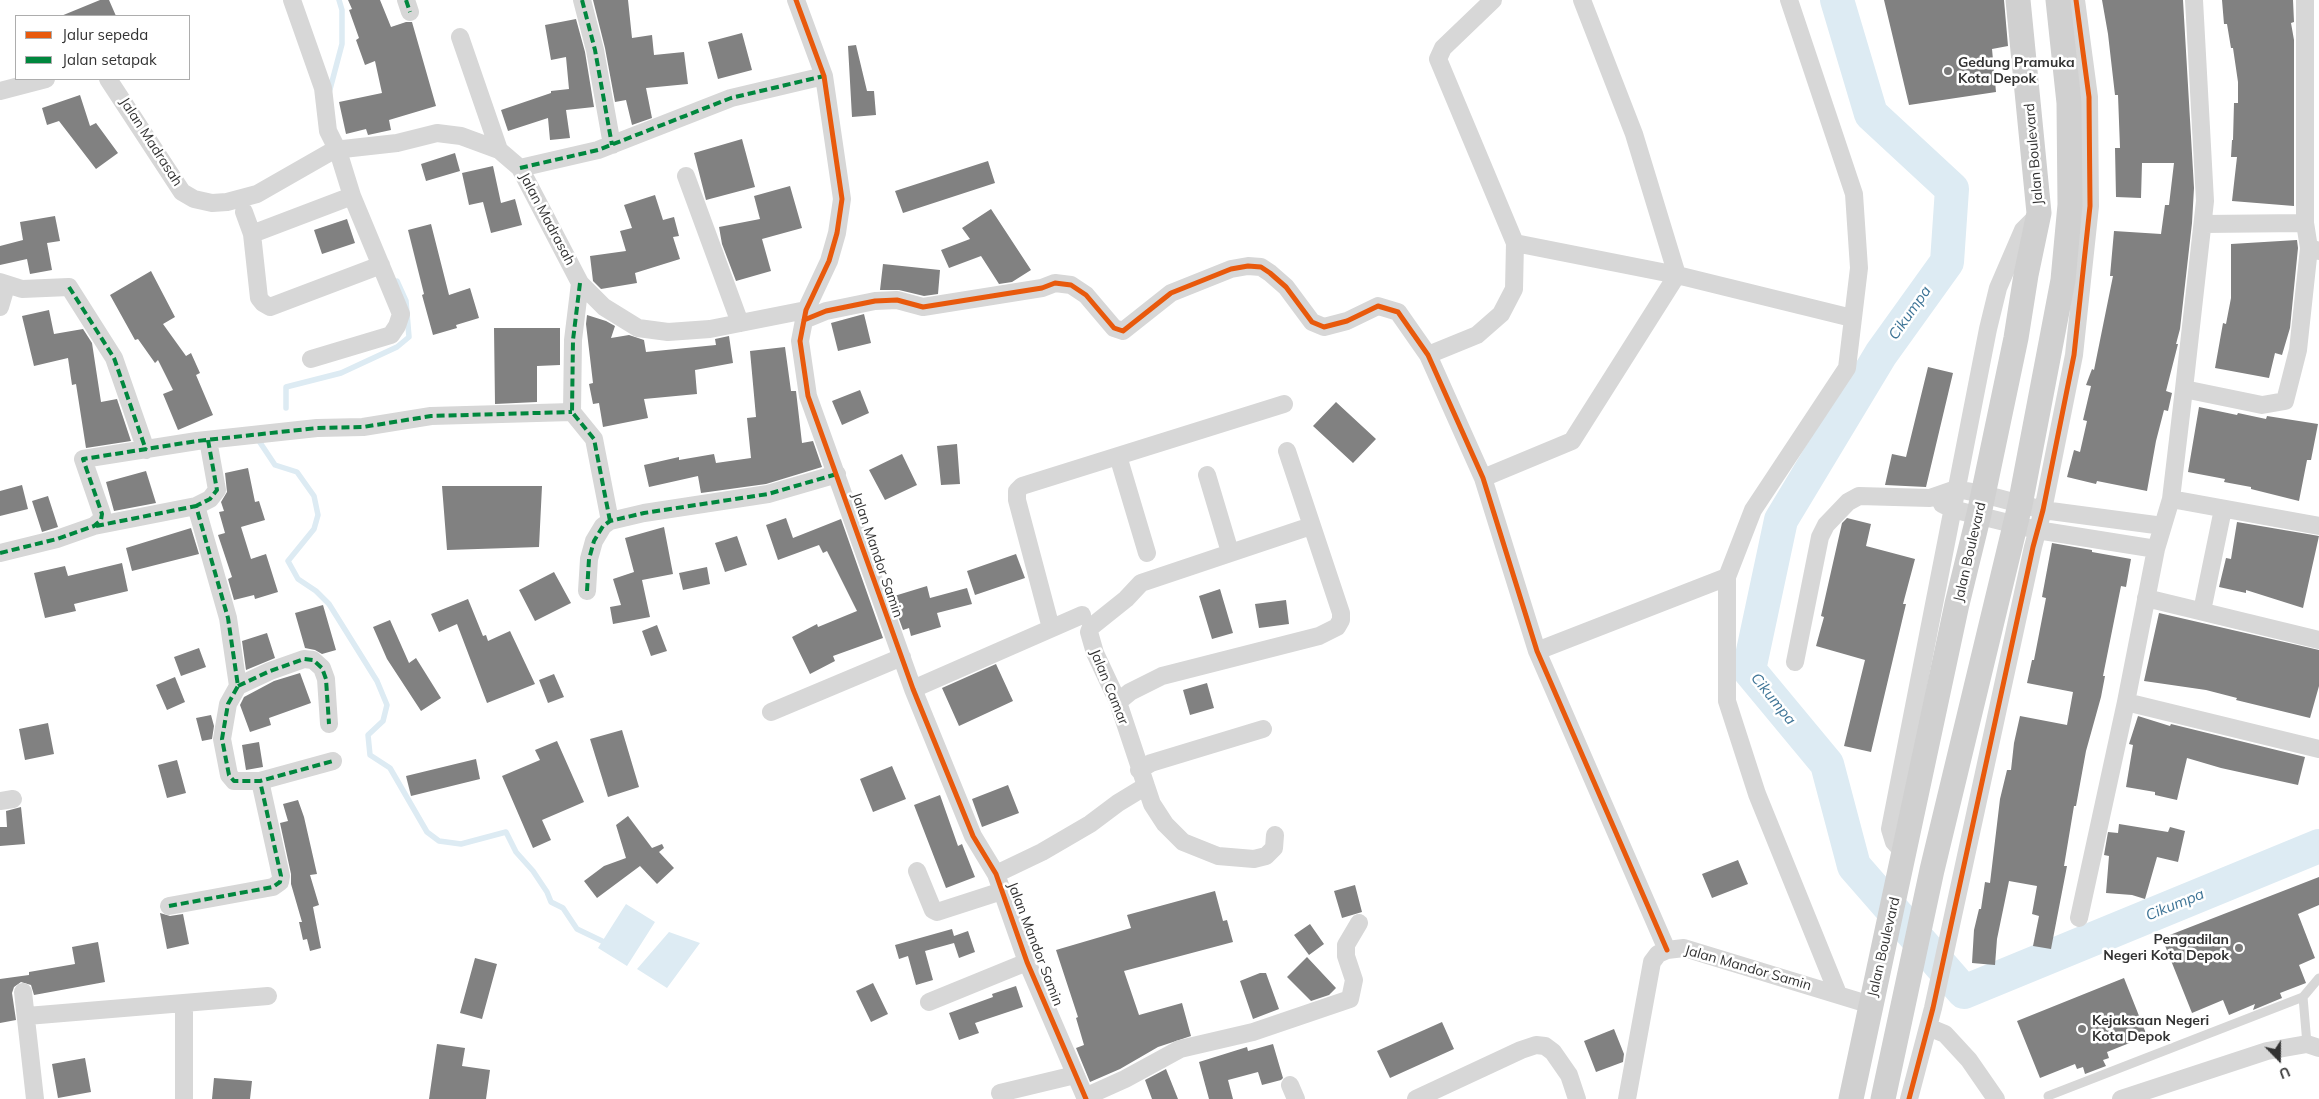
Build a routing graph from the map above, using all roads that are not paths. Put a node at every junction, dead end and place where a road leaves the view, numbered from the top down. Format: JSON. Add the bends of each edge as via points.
{"nodes":[{"id":1,"x":292,"y":0,"type":"edge"},
{"id":2,"x":582,"y":0,"type":"edge"},
{"id":3,"x":796,"y":0,"type":"edge"},
{"id":4,"x":1493,"y":0,"type":"edge"},
{"id":5,"x":1582,"y":0,"type":"edge"},
{"id":6,"x":1789,"y":0,"type":"edge"},
{"id":7,"x":2018,"y":0,"type":"edge"},
{"id":8,"x":2058,"y":0,"type":"edge"},
{"id":9,"x":2076,"y":0,"type":"edge"},
{"id":10,"x":2194,"y":0,"type":"edge"},
{"id":11,"x":2305,"y":0,"type":"edge"},
{"id":12,"x":460,"y":37,"type":"dead end"},
{"id":13,"x":824,"y":76,"type":"junction"},
{"id":14,"x":42,"y":80,"type":"edge"},
{"id":15,"x":109,"y":80,"type":"edge"},
{"id":16,"x":0,"y":91,"type":"edge"},
{"id":17,"x":612,"y":145,"type":"junction"},
{"id":18,"x":499,"y":150,"type":"junction"},
{"id":19,"x":338,"y":151,"type":"junction"},
{"id":20,"x":520,"y":168,"type":"junction"},
{"id":21,"x":686,"y":176,"type":"dead end"},
{"id":22,"x":352,"y":196,"type":"junction"},
{"id":23,"x":244,"y":212,"type":"dead end"},
{"id":24,"x":2039,"y":213,"type":"junction"},
{"id":25,"x":2305,"y":223,"type":"junction"},
{"id":26,"x":2203,"y":224,"type":"junction"},
{"id":27,"x":252,"y":234,"type":"junction"},
{"id":28,"x":1515,"y":243,"type":"junction"},
{"id":29,"x":2314,"y":249,"type":"edge"},
{"id":30,"x":381,"y":265,"type":"junction"},
{"id":31,"x":1677,"y":275,"type":"junction"},
{"id":32,"x":2,"y":283,"type":"edge"},
{"id":33,"x":580,"y":283,"type":"junction"},
{"id":34,"x":0,"y":307,"type":"edge"},
{"id":35,"x":805,"y":315,"type":"junction"},
{"id":36,"x":1852,"y":318,"type":"junction"},
{"id":37,"x":740,"y":324,"type":"junction"},
{"id":38,"x":1428,"y":355,"type":"junction"},
{"id":39,"x":311,"y":359,"type":"dead end"},
{"id":40,"x":2184,"y":389,"type":"junction"},
{"id":41,"x":1284,"y":404,"type":"dead end"},
{"id":42,"x":572,"y":412,"type":"junction"},
{"id":43,"x":208,"y":440,"type":"junction"},
{"id":44,"x":146,"y":450,"type":"junction"},
{"id":45,"x":1287,"y":450,"type":"dead end"},
{"id":46,"x":1118,"y":456,"type":"junction"},
{"id":47,"x":836,"y":474,"type":"junction"},
{"id":48,"x":1207,"y":475,"type":"dead end"},
{"id":49,"x":1483,"y":478,"type":"junction"},
{"id":50,"x":1956,"y":489,"type":"junction"},
{"id":51,"x":1930,"y":498,"type":"junction"},
{"id":52,"x":2171,"y":499,"type":"junction"},
{"id":53,"x":1981,"y":504,"type":"junction"},
{"id":54,"x":196,"y":506,"type":"junction"},
{"id":55,"x":1952,"y":509,"type":"junction"},
{"id":56,"x":2223,"y":509,"type":"junction"},
{"id":57,"x":2029,"y":517,"type":"junction"},
{"id":58,"x":2100,"y":518,"type":"junction"},
{"id":59,"x":610,"y":521,"type":"junction"},
{"id":60,"x":94,"y":526,"type":"junction"},
{"id":61,"x":1311,"y":526,"type":"junction"},
{"id":62,"x":2163,"y":526,"type":"junction"},
{"id":63,"x":2319,"y":526,"type":"edge"},
{"id":64,"x":2096,"y":539,"type":"junction"},
{"id":65,"x":2156,"y":549,"type":"junction"},
{"id":66,"x":1230,"y":552,"type":"junction"},
{"id":67,"x":0,"y":553,"type":"edge"},
{"id":68,"x":1147,"y":553,"type":"dead end"},
{"id":69,"x":1727,"y":577,"type":"junction"},
{"id":70,"x":588,"y":592,"type":"dead end"},
{"id":71,"x":2146,"y":598,"type":"junction"},
{"id":72,"x":2202,"y":611,"type":"junction"},
{"id":73,"x":1082,"y":615,"type":"dead end"},
{"id":74,"x":1051,"y":628,"type":"junction"},
{"id":75,"x":2319,"y":640,"type":"edge"},
{"id":76,"x":1537,"y":651,"type":"junction"},
{"id":77,"x":902,"y":657,"type":"junction"},
{"id":78,"x":1795,"y":662,"type":"dead end"},
{"id":79,"x":238,"y":686,"type":"junction"},
{"id":80,"x":913,"y":689,"type":"junction"},
{"id":81,"x":1118,"y":702,"type":"junction"},
{"id":82,"x":2126,"y":702,"type":"junction"},
{"id":83,"x":772,"y":712,"type":"dead end"},
{"id":84,"x":329,"y":724,"type":"dead end"},
{"id":85,"x":1264,"y":729,"type":"dead end"},
{"id":86,"x":2319,"y":749,"type":"edge"},
{"id":87,"x":333,"y":761,"type":"dead end"},
{"id":88,"x":1139,"y":770,"type":"junction"},
{"id":89,"x":260,"y":781,"type":"junction"},
{"id":90,"x":1146,"y":786,"type":"junction"},
{"id":91,"x":1275,"y":835,"type":"dead end"},
{"id":92,"x":1904,"y":859,"type":"junction"},
{"id":93,"x":1932,"y":870,"type":"junction"},
{"id":94,"x":917,"y":871,"type":"dead end"},
{"id":95,"x":996,"y":874,"type":"junction"},
{"id":96,"x":1002,"y":891,"type":"junction"},
{"id":97,"x":169,"y":906,"type":"dead end"},
{"id":98,"x":2078,"y":918,"type":"dead end"},
{"id":99,"x":1359,"y":923,"type":"dead end"},
{"id":100,"x":1667,"y":950,"type":"junction"},
{"id":101,"x":1027,"y":962,"type":"junction"},
{"id":102,"x":2319,"y":978,"type":"edge"},
{"id":103,"x":23,"y":992,"type":"dead end"},
{"id":104,"x":1838,"y":994,"type":"junction"},
{"id":105,"x":268,"y":996,"type":"dead end"},
{"id":106,"x":2303,"y":997,"type":"junction"},
{"id":107,"x":929,"y":1002,"type":"dead end"},
{"id":108,"x":184,"y":1004,"type":"junction"},
{"id":109,"x":1871,"y":1005,"type":"junction"},
{"id":110,"x":27,"y":1016,"type":"junction"},
{"id":111,"x":1928,"y":1027,"type":"junction"},
{"id":112,"x":2313,"y":1046,"type":"edge"},
{"id":113,"x":1075,"y":1074,"type":"junction"},
{"id":114,"x":1000,"y":1093,"type":"dead end"},
{"id":115,"x":2048,"y":1096,"type":"dead end"},
{"id":116,"x":1086,"y":1098,"type":"edge"},
{"id":117,"x":35,"y":1099,"type":"edge"},
{"id":118,"x":184,"y":1099,"type":"edge"},
{"id":119,"x":1416,"y":1099,"type":"edge"},
{"id":120,"x":1577,"y":1099,"type":"edge"},
{"id":121,"x":1627,"y":1099,"type":"edge"},
{"id":122,"x":1851,"y":1099,"type":"edge"},
{"id":123,"x":1883,"y":1099,"type":"edge"},
{"id":124,"x":1909,"y":1099,"type":"edge"},
{"id":125,"x":1996,"y":1099,"type":"edge"},
{"id":126,"x":2121,"y":1099,"type":"edge"}],
"edges":[{"from":1,"to":19,"type":"street","via":[[323,88],[328,131]]},
{"from":2,"to":17,"type":"street","via":[[595,50]]},
{"from":3,"to":13,"type":"street","name":"Jalan Mandor Samin"},
{"from":4,"to":28,"type":"street","via":[[1443,48],[1438,59]]},
{"from":5,"to":31,"type":"street","via":[[1634,134]]},
{"from":6,"to":36,"type":"street","via":[[1854,194],[1859,268]]},
{"from":7,"to":24,"type":"main road","name":"Jalan Boulevard"},
{"from":8,"to":57,"type":"main road","via":[[2069,103],[2070,205],[2063,280]]},
{"from":9,"to":57,"type":"street","via":[[2089,97],[2090,206],[2074,355]]},
{"from":10,"to":26,"type":"street","via":[[2205,201]]},
{"from":11,"to":25,"type":"street"},
{"from":12,"to":18,"type":"street"},
{"from":13,"to":17,"type":"street","via":[[731,98]]},
{"from":13,"to":35,"type":"street","name":"Jalan Mandor Samin","via":[[842,199],[829,261]]},
{"from":14,"to":16,"type":"street"},
{"from":15,"to":19,"type":"street","name":"Jalan Madrasah","via":[[182,192],[194,199],[227,202],[257,194],[317,159]]},
{"from":17,"to":20,"type":"street"},
{"from":18,"to":19,"type":"street","name":"Jalan Madrasah","via":[[461,136],[437,133],[396,143]]},
{"from":18,"to":20,"type":"street","name":"Jalan Madrasah"},
{"from":19,"to":22,"type":"street"},
{"from":20,"to":33,"type":"street","name":"Jalan Madrasah"},
{"from":21,"to":37,"type":"street"},
{"from":22,"to":27,"type":"street"},
{"from":22,"to":30,"type":"street"},
{"from":23,"to":27,"type":"street"},
{"from":24,"to":50,"type":"street","via":[[2023,230],[1998,288]]},
{"from":24,"to":53,"type":"main road","name":"Jalan Boulevard"},
{"from":25,"to":26,"type":"street"},
{"from":25,"to":29,"type":"street"},
{"from":26,"to":40,"type":"street"},
{"from":27,"to":30,"type":"street","via":[[259,298],[270,307]]},
{"from":28,"to":31,"type":"street"},
{"from":28,"to":38,"type":"street","via":[[1514,290],[1501,314],[1477,334]]},
{"from":29,"to":40,"type":"street","via":[[2298,350],[2285,401],[2262,405]]},
{"from":30,"to":39,"type":"street","via":[[401,314],[391,335]]},
{"from":31,"to":36,"type":"street"},
{"from":31,"to":49,"type":"street","via":[[1572,441]]},
{"from":32,"to":34,"type":"street","via":[[4,296]]},
{"from":32,"to":44,"type":"street","via":[[22,289],[69,287],[114,358]]},
{"from":33,"to":37,"type":"street","name":"Jalan Madrasah","via":[[604,307],[638,328],[668,332]]},
{"from":33,"to":42,"type":"street","via":[[573,340]]},
{"from":35,"to":37,"type":"street","name":"Jalan Madrasah"},
{"from":35,"to":38,"type":"street","name":"Jalan Madrasah","via":[[875,301],[896,300],[923,307],[1042,288],[1055,283],[1071,285],[1086,296],[1114,328],[1123,331],[1172,293],[1230,269],[1248,266],[1261,267],[1270,273],[1286,287],[1312,322],[1324,327],[1347,321],[1378,306],[1398,312]]},
{"from":35,"to":47,"type":"street","name":"Jalan Mandor Samin","via":[[800,341],[808,396]]},
{"from":36,"to":69,"type":"street","via":[[1847,368],[1752,510]]},
{"from":38,"to":49,"type":"street"},
{"from":40,"to":52,"type":"street"},
{"from":41,"to":46,"type":"street"},
{"from":42,"to":43,"type":"street","via":[[431,416]]},
{"from":42,"to":59,"type":"street","via":[[594,439]]},
{"from":43,"to":44,"type":"street"},
{"from":43,"to":54,"type":"street","via":[[217,490],[210,499]]},
{"from":44,"to":60,"type":"street","via":[[83,459],[102,514]]},
{"from":45,"to":61,"type":"street"},
{"from":46,"to":68,"type":"street"},
{"from":46,"to":74,"type":"street","via":[[1022,486],[1017,491]]},
{"from":47,"to":59,"type":"street","via":[[768,494]]},
{"from":47,"to":77,"type":"street","name":"Jalan Mandor Samin"},
{"from":48,"to":66,"type":"street"},
{"from":49,"to":76,"type":"street"},
{"from":50,"to":51,"type":"street"},
{"from":50,"to":53,"type":"street"},
{"from":50,"to":55,"type":"street"},
{"from":51,"to":55,"type":"street"},
{"from":51,"to":78,"type":"street","via":[[1858,496],[1826,525],[1820,537]]},
{"from":52,"to":56,"type":"street"},
{"from":52,"to":62,"type":"street"},
{"from":53,"to":55,"type":"street"},
{"from":53,"to":57,"type":"street"},
{"from":53,"to":92,"type":"main road","name":"Jalan Boulevard"},
{"from":54,"to":60,"type":"street"},
{"from":54,"to":79,"type":"street","via":[[228,618]]},
{"from":55,"to":92,"type":"street","via":[[1890,829]]},
{"from":56,"to":63,"type":"street"},
{"from":56,"to":72,"type":"street"},
{"from":57,"to":58,"type":"street"},
{"from":57,"to":64,"type":"street"},
{"from":57,"to":93,"type":"main road"},
{"from":57,"to":111,"type":"street"},
{"from":58,"to":62,"type":"street"},
{"from":58,"to":64,"type":"street"},
{"from":59,"to":70,"type":"street","via":[[594,541],[589,559]]},
{"from":60,"to":67,"type":"street"},
{"from":61,"to":66,"type":"street","name":"Jalan Camar"},
{"from":61,"to":81,"type":"street","via":[[1341,613],[1337,627],[1319,636],[1162,676],[1130,692]]},
{"from":62,"to":65,"type":"street"},
{"from":64,"to":65,"type":"street"},
{"from":65,"to":71,"type":"street"},
{"from":66,"to":81,"type":"street","name":"Jalan Camar","via":[[1141,583],[1091,627],[1090,642]]},
{"from":69,"to":76,"type":"street"},
{"from":69,"to":104,"type":"street","via":[[1727,701],[1757,794]]},
{"from":71,"to":72,"type":"street"},
{"from":71,"to":82,"type":"street"},
{"from":72,"to":75,"type":"street"},
{"from":73,"to":74,"type":"street"},
{"from":74,"to":80,"type":"street"},
{"from":76,"to":100,"type":"street"},
{"from":77,"to":80,"type":"street","name":"Jalan Mandor Samin"},
{"from":77,"to":83,"type":"street"},
{"from":79,"to":84,"type":"street","via":[[304,659],[313,660],[322,668],[326,679]]},
{"from":79,"to":89,"type":"street","via":[[228,704],[222,739],[229,775],[234,781]]},
{"from":80,"to":95,"type":"street","name":"Jalan Mandor Samin","via":[[973,836]]},
{"from":81,"to":88,"type":"street","name":"Jalan Camar"},
{"from":82,"to":86,"type":"street"},
{"from":82,"to":98,"type":"street"},
{"from":85,"to":88,"type":"street","via":[[1151,763]]},
{"from":87,"to":89,"type":"street"},
{"from":88,"to":90,"type":"street","name":"Jalan Camar"},
{"from":89,"to":97,"type":"street","via":[[280,882],[273,887]]},
{"from":90,"to":91,"type":"street","name":"Jalan Camar","via":[[1152,804],[1165,824],[1183,842],[1203,852],[1254,859],[1266,856],[1274,848]]},
{"from":90,"to":95,"type":"street","via":[[1090,824]]},
{"from":92,"to":93,"type":"main road"},
{"from":92,"to":109,"type":"main road","name":"Jalan Boulevard"},
{"from":93,"to":123,"type":"main road"},
{"from":94,"to":96,"type":"street","via":[[933,910],[937,912]]},
{"from":95,"to":96,"type":"street","name":"Jalan Mandor Samin"},
{"from":96,"to":101,"type":"street","name":"Jalan Mandor Samin"},
{"from":99,"to":116,"type":"street","via":[[1346,945],[1354,980],[1350,999],[1253,1032],[1180,1049]]},
{"from":100,"to":104,"type":"street","name":"Jalan Mandor Samin","via":[[1684,948]]},
{"from":100,"to":121,"type":"street","name":"Jalan Mandor Samin","via":[[1652,962]]},
{"from":101,"to":107,"type":"street"},
{"from":101,"to":113,"type":"street","name":"Jalan Mandor Samin"},
{"from":102,"to":106,"type":"lane"},
{"from":103,"to":110,"type":"street"},
{"from":104,"to":109,"type":"street"},
{"from":105,"to":108,"type":"street"},
{"from":106,"to":112,"type":"lane"},
{"from":106,"to":115,"type":"lane"},
{"from":108,"to":110,"type":"street"},
{"from":108,"to":118,"type":"street"},
{"from":109,"to":122,"type":"main road","name":"Jalan Boulevard"},
{"from":110,"to":117,"type":"street"},
{"from":111,"to":124,"type":"street"},
{"from":111,"to":125,"type":"street","via":[[1945,1034],[1969,1060]]},
{"from":112,"to":126,"type":"street","via":[[2268,1051]]},
{"from":113,"to":114,"type":"street"},
{"from":113,"to":116,"type":"street","name":"Jalan Mandor Samin"},
{"from":119,"to":120,"type":"street","via":[[1536,1045],[1545,1046],[1553,1052],[1569,1075]]}]}
